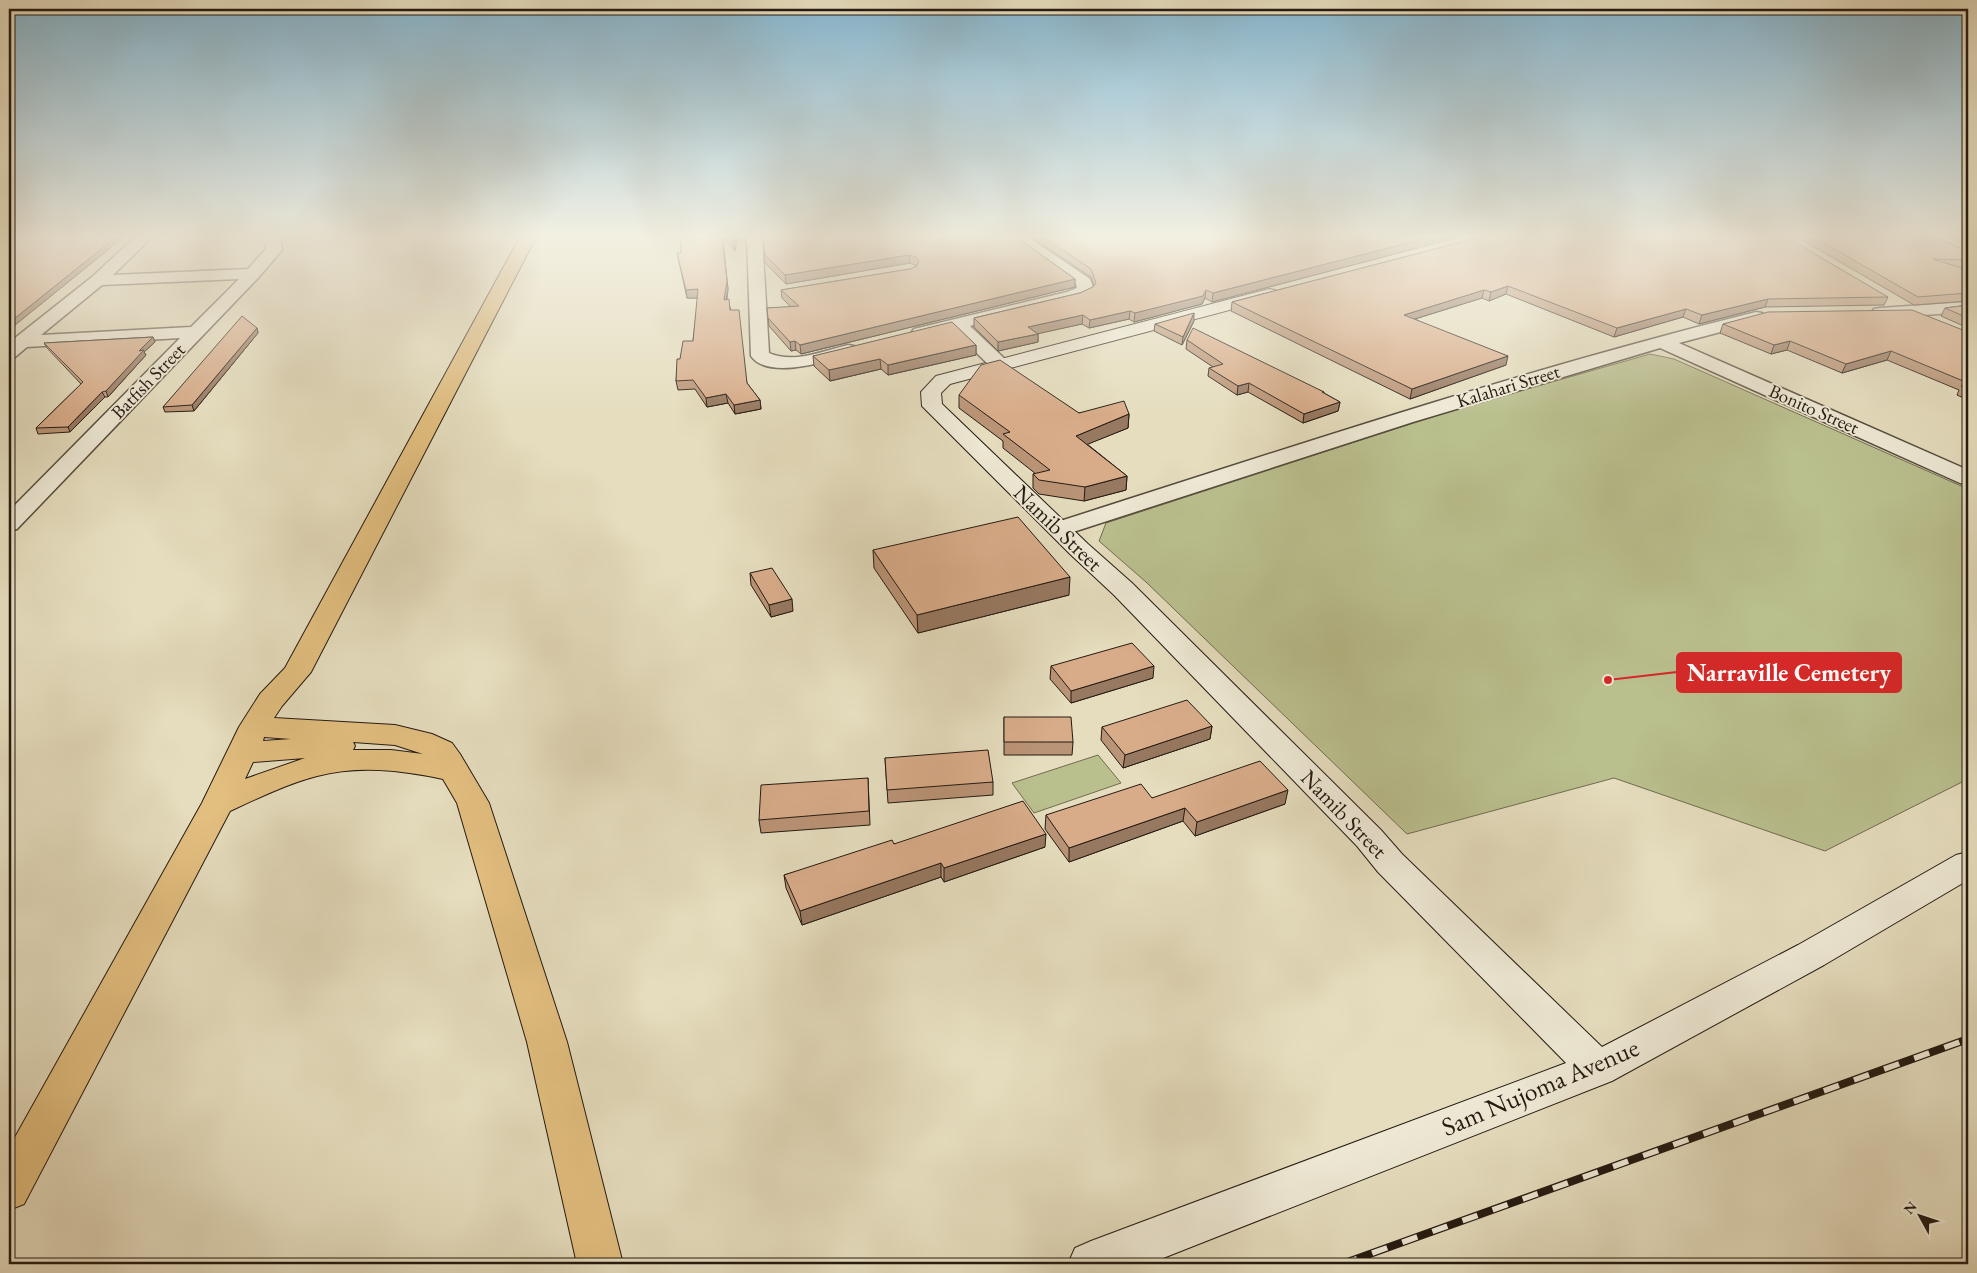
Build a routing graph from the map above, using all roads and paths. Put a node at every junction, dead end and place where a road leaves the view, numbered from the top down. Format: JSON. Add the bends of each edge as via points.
{"nodes":[{"id":1,"x":78,"y":296,"type":"edge"},
{"id":2,"x":231,"y":296,"type":"edge"},
{"id":3,"x":485,"y":296,"type":"edge"},
{"id":4,"x":496,"y":296,"type":"edge"},
{"id":5,"x":757,"y":296,"type":"edge"},
{"id":6,"x":1071,"y":296,"type":"edge"},
{"id":7,"x":1259,"y":296,"type":"edge"},
{"id":8,"x":1885,"y":297,"type":"edge"},
{"id":9,"x":1968,"y":307,"type":"edge"},
{"id":10,"x":1911,"y":312,"type":"junction"},
{"id":11,"x":1862,"y":313,"type":"edge"},
{"id":12,"x":1775,"y":314,"type":"edge"},
{"id":13,"x":1936,"y":323,"type":"edge"},
{"id":14,"x":957,"y":324,"type":"junction"},
{"id":15,"x":196,"y":332,"type":"junction"},
{"id":16,"x":900,"y":338,"type":"edge"},
{"id":17,"x":1660,"y":341,"type":"junction"},
{"id":18,"x":15,"y":347,"type":"edge"},
{"id":19,"x":862,"y":347,"type":"edge"},
{"id":20,"x":999,"y":364,"type":"junction"},
{"id":21,"x":1968,"y":478,"type":"edge"},
{"id":22,"x":9,"y":524,"type":"edge"},
{"id":23,"x":1059,"y":529,"type":"junction"},
{"id":24,"x":270,"y":701,"type":"junction"},
{"id":25,"x":248,"y":740,"type":"junction"},
{"id":26,"x":454,"y":771,"type":"junction"},
{"id":27,"x":218,"y":803,"type":"junction"},
{"id":28,"x":1968,"y":864,"type":"edge"},
{"id":29,"x":1598,"y":1069,"type":"junction"},
{"id":30,"x":9,"y":1190,"type":"edge"},
{"id":31,"x":600,"y":1264,"type":"edge"},
{"id":32,"x":1091,"y":1264,"type":"edge"}],
"edges":[{"from":1,"to":18,"type":"street"},
{"from":2,"to":15,"type":"street","name":"Batfish Street"},
{"from":3,"to":24,"type":"highway","via":[[274,677]]},
{"from":4,"to":24,"type":"highway","via":[[297,672]]},
{"from":5,"to":19,"type":"street","via":[[760,356],[769,361],[796,363]]},
{"from":6,"to":14,"type":"street"},
{"from":7,"to":20,"type":"street","name":"Namib Street"},
{"from":8,"to":10,"type":"street"},
{"from":9,"to":10,"type":"street"},
{"from":10,"to":11,"type":"street"},
{"from":10,"to":13,"type":"street"},
{"from":12,"to":17,"type":"street","name":"Kalahari Street"},
{"from":14,"to":16,"type":"street"},
{"from":14,"to":20,"type":"street"},
{"from":15,"to":18,"type":"street"},
{"from":15,"to":22,"type":"street","name":"Batfish Street"},
{"from":17,"to":21,"type":"street","name":"Bonito Street"},
{"from":17,"to":23,"type":"street","name":"Kalahari Street","via":[[1541,375]]},
{"from":20,"to":23,"type":"street","name":"Namib Street","via":[[943,380],[932,392],[932,406]]},
{"from":23,"to":29,"type":"street","name":"Namib Street","via":[[1123,589],[1390,863]]},
{"from":24,"to":25,"type":"highway"},
{"from":25,"to":26,"type":"highway","via":[[403,751]]},
{"from":25,"to":27,"type":"highway"},
{"from":26,"to":27,"type":"highway","via":[[387,759],[351,760],[308,768]]},
{"from":26,"to":31,"type":"highway","via":[[473,804],[547,1042]]},
{"from":27,"to":30,"type":"highway"},
{"from":28,"to":29,"type":"street","name":"Sam Nujoma Avenue","via":[[1812,955]]},
{"from":29,"to":32,"type":"street","name":"Sam Nujoma Avenue"}]}
